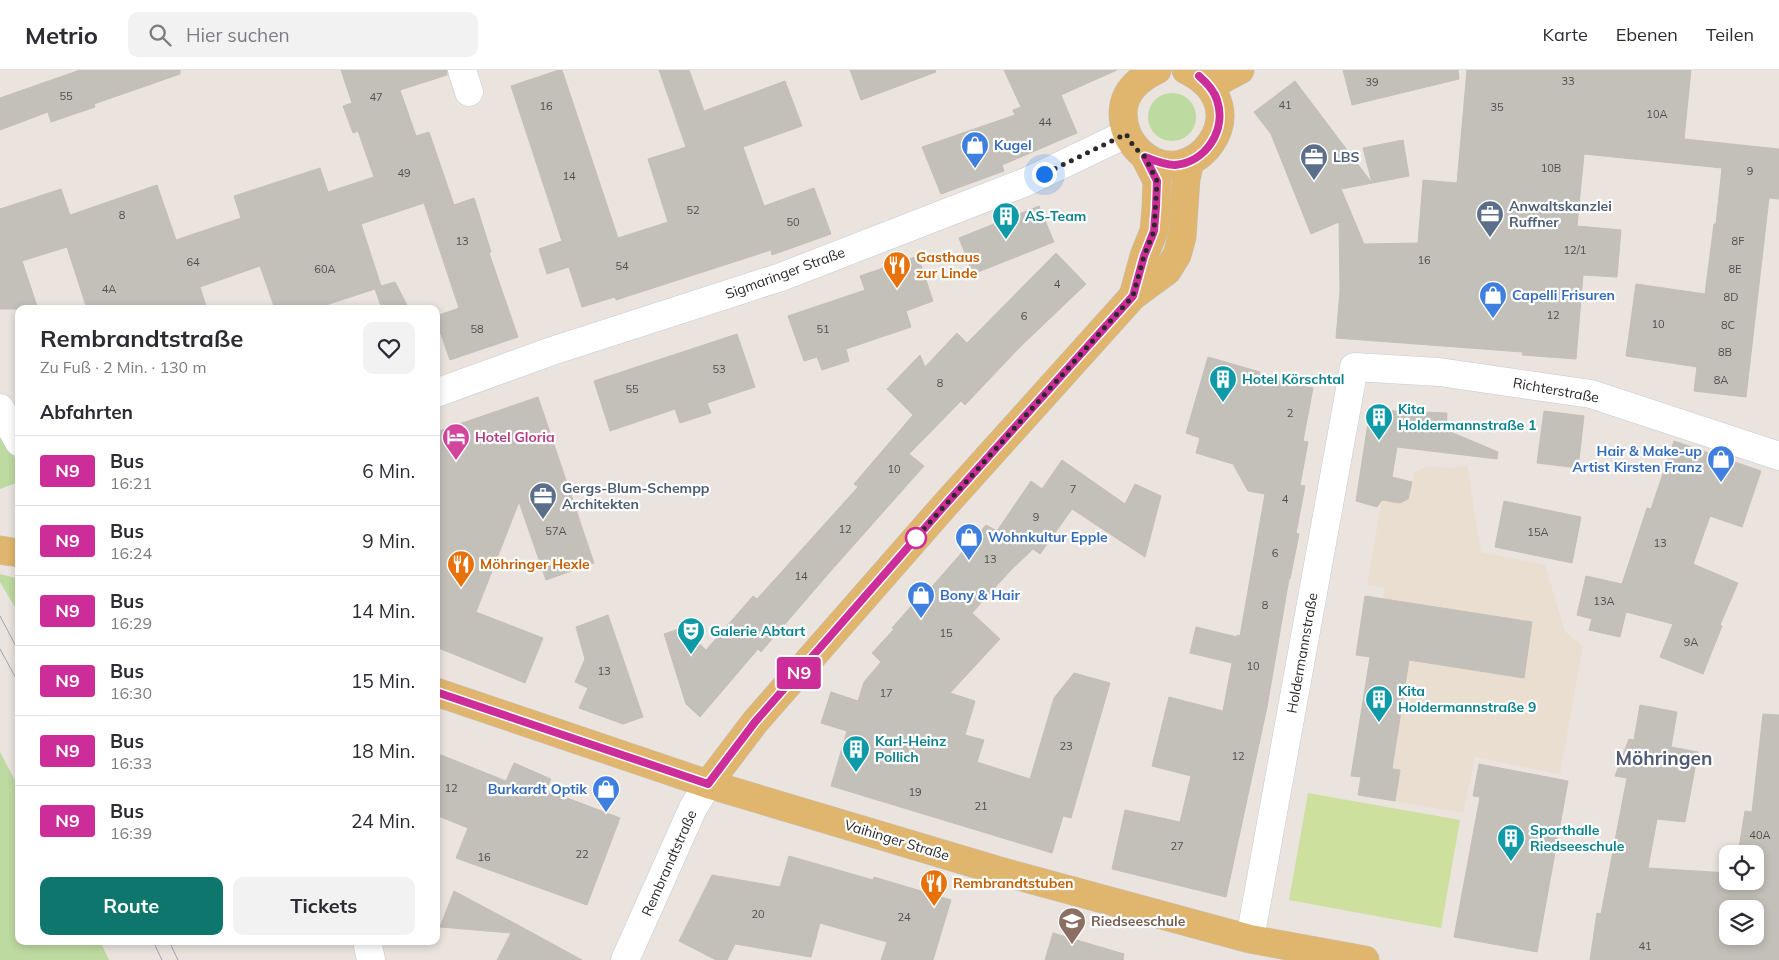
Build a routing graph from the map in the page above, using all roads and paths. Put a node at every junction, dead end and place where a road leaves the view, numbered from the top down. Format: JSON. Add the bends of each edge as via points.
{"nodes":[{"id":1,"x":1186,"y":70,"type":"edge"},
{"id":2,"x":1240,"y":70,"type":"edge"},
{"id":3,"x":1142,"y":75,"type":"edge"},
{"id":4,"x":1210,"y":86,"type":"junction"},
{"id":5,"x":1126,"y":134,"type":"junction"},
{"id":6,"x":1145,"y":157,"type":"junction"},
{"id":7,"x":1190,"y":161,"type":"junction"},
{"id":8,"x":1133,"y":296,"type":"junction"},
{"id":9,"x":1354,"y":367,"type":"joint"},
{"id":10,"x":440,"y":391,"type":"edge"},
{"id":11,"x":0,"y":408,"type":"edge"},
{"id":12,"x":15,"y":435,"type":"edge"},
{"id":13,"x":1779,"y":456,"type":"edge"},
{"id":14,"x":0,"y":534,"type":"edge"},
{"id":15,"x":15,"y":534,"type":"edge"},
{"id":16,"x":0,"y":550,"type":"edge"},
{"id":17,"x":15,"y":552,"type":"edge"},
{"id":18,"x":440,"y":693,"type":"edge"},
{"id":19,"x":708,"y":784,"type":"junction"},
{"id":20,"x":1250,"y":939,"type":"junction"},
{"id":21,"x":368,"y":945,"type":"edge"},
{"id":22,"x":371,"y":960,"type":"edge"},
{"id":23,"x":626,"y":960,"type":"edge"},
{"id":24,"x":1365,"y":960,"type":"edge"}],
"edges":[{"from":1,"to":4,"type":"main road"},
{"from":2,"to":4,"type":"main road"},
{"from":3,"to":5,"type":"main road","via":[[1123,108]]},
{"from":4,"to":7,"type":"main road","via":[[1220,116],[1218,131],[1210,146]]},
{"from":5,"to":6,"type":"main road","name":"Rembrandtstraße"},
{"from":5,"to":10,"type":"street","name":"Sigmaringer Straße","via":[[1026,182],[781,277]]},
{"from":6,"to":7,"type":"main road","via":[[1174,165]]},
{"from":6,"to":8,"type":"main road","name":"Rembrandtstraße","via":[[1157,181],[1154,231]]},
{"from":7,"to":8,"type":"main road","name":"Rembrandtstraße","via":[[1182,237],[1176,255],[1167,271]]},
{"from":8,"to":19,"type":"main road","name":"Rembrandtstraße","via":[[755,722]]},
{"from":9,"to":13,"type":"street","name":"Richterstraße","via":[[1439,372],[1592,394]]},
{"from":9,"to":20,"type":"street","name":"Holdermannstraße"},
{"from":11,"to":12,"type":"street"},
{"from":14,"to":15,"type":"main road"},
{"from":16,"to":17,"type":"main road"},
{"from":18,"to":19,"type":"main road","name":"Vaihinger Straße"},
{"from":19,"to":20,"type":"main road","name":"Vaihinger Straße","via":[[996,870]]},
{"from":19,"to":23,"type":"street","name":"Rembrandtstraße","via":[[682,832]]},
{"from":20,"to":24,"type":"main road","name":"Vaihinger Straße"},
{"from":21,"to":22,"type":"street"}]}
